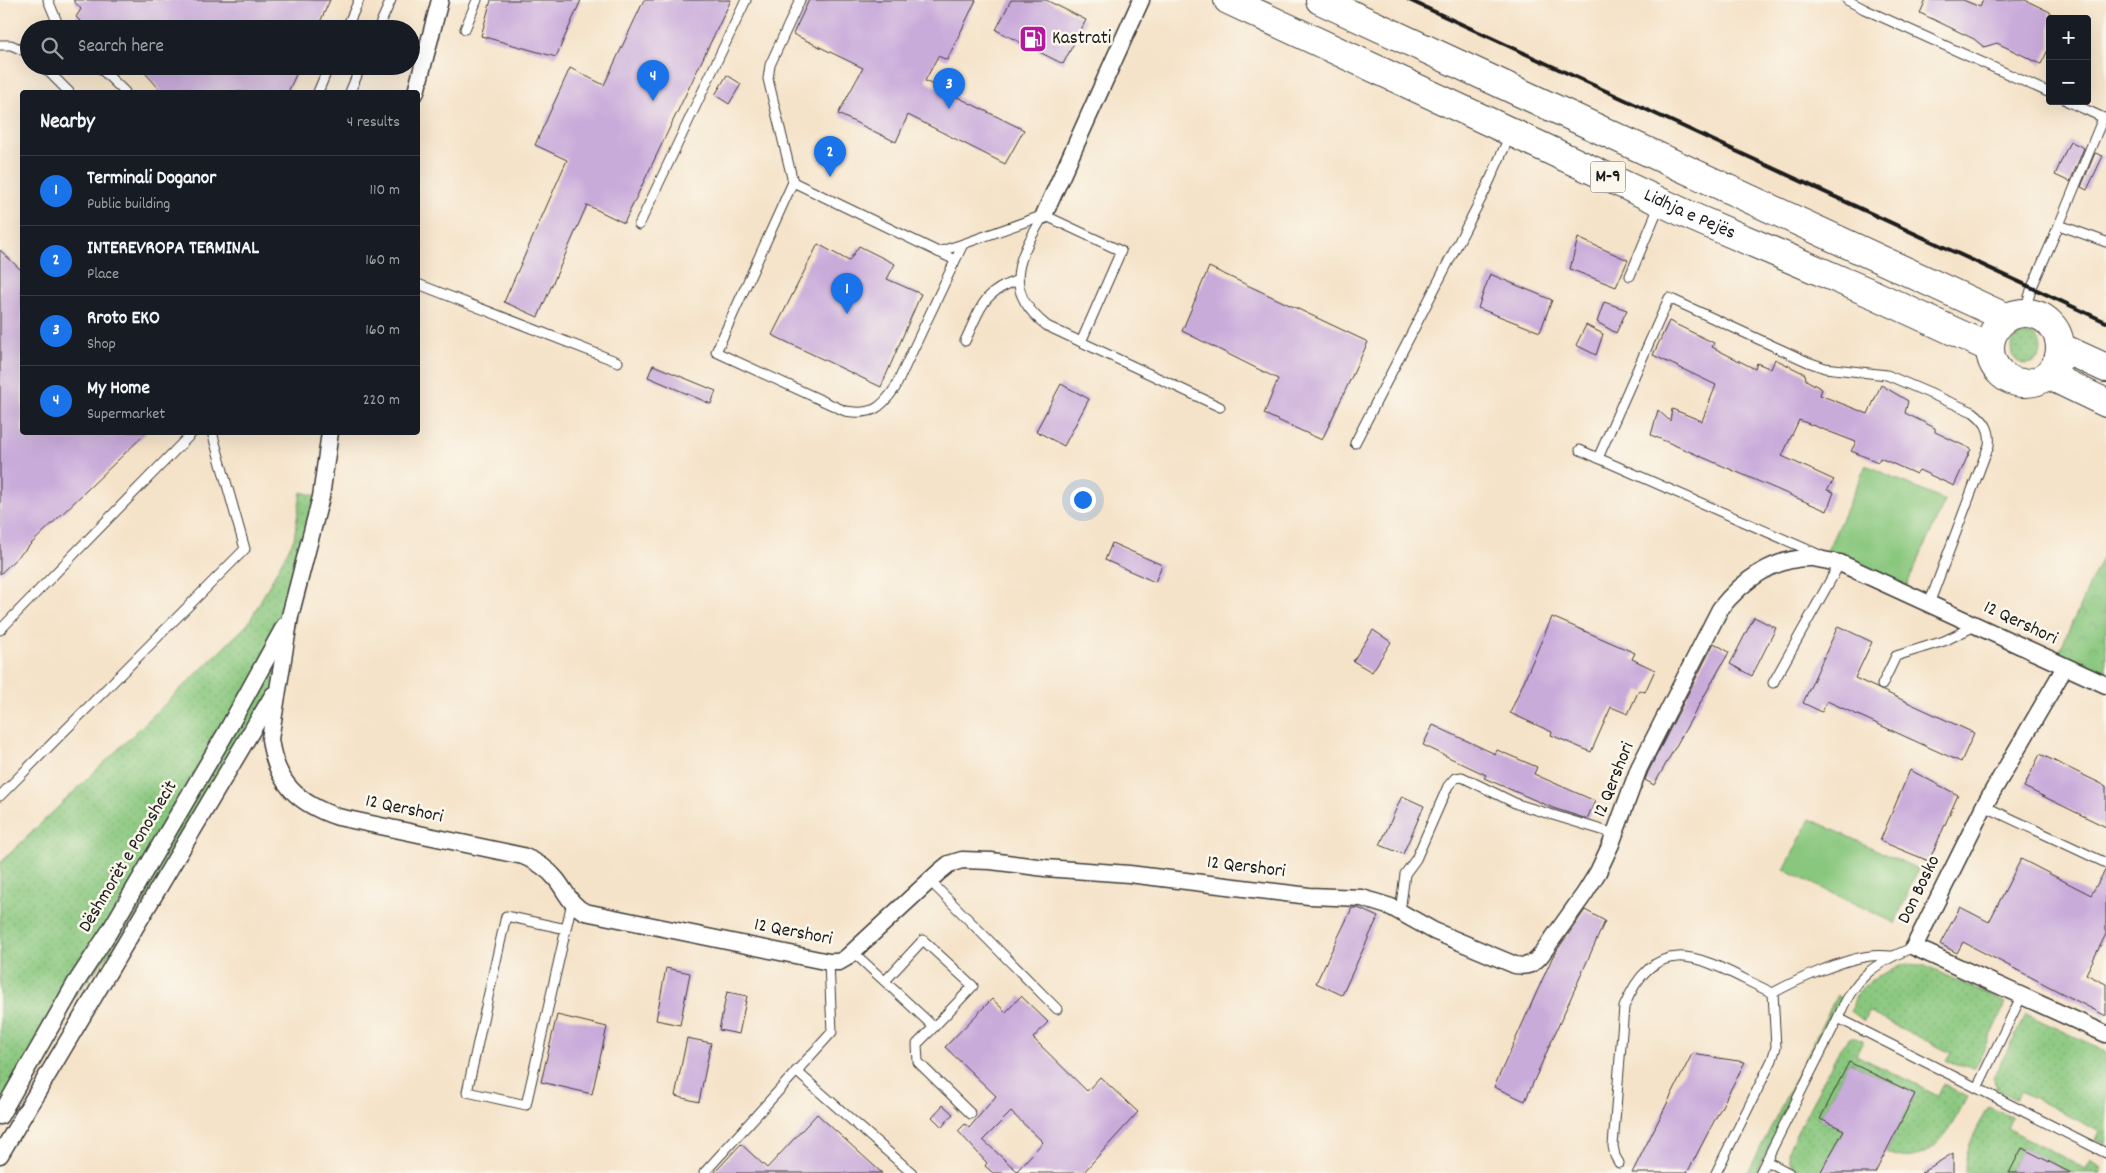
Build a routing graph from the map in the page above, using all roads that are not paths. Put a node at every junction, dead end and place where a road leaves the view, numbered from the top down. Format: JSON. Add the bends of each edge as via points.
{"nodes":[{"id":1,"x":48,"y":0,"type":"edge"},
{"id":2,"x":359,"y":0,"type":"edge"},
{"id":3,"x":391,"y":0,"type":"edge"},
{"id":4,"x":477,"y":0,"type":"edge"},
{"id":5,"x":746,"y":0,"type":"edge"},
{"id":6,"x":800,"y":0,"type":"edge"},
{"id":7,"x":1141,"y":0,"type":"edge"},
{"id":8,"x":1228,"y":0,"type":"edge"},
{"id":9,"x":1320,"y":0,"type":"edge"},
{"id":10,"x":1847,"y":0,"type":"edge"},
{"id":11,"x":438,"y":2,"type":"edge"},
{"id":12,"x":56,"y":20,"type":"edge"},
{"id":13,"x":350,"y":20,"type":"edge"},
{"id":14,"x":382,"y":20,"type":"edge"},
{"id":15,"x":465,"y":29,"type":"dead end"},
{"id":16,"x":0,"y":45,"type":"edge"},
{"id":17,"x":20,"y":47,"type":"edge"},
{"id":18,"x":52,"y":75,"type":"edge"},
{"id":19,"x":107,"y":75,"type":"edge"},
{"id":20,"x":325,"y":75,"type":"edge"},
{"id":21,"x":357,"y":75,"type":"edge"},
{"id":22,"x":67,"y":90,"type":"edge"},
{"id":23,"x":123,"y":90,"type":"edge"},
{"id":24,"x":319,"y":90,"type":"edge"},
{"id":25,"x":351,"y":90,"type":"edge"},
{"id":26,"x":416,"y":90,"type":"edge"},
{"id":27,"x":2046,"y":91,"type":"edge"},
{"id":28,"x":2076,"y":105,"type":"edge"},
{"id":29,"x":2105,"y":118,"type":"edge"},
{"id":30,"x":1512,"y":132,"type":"junction"},
{"id":31,"x":793,"y":182,"type":"junction"},
{"id":32,"x":1661,"y":202,"type":"junction"},
{"id":33,"x":1044,"y":215,"type":"junction"},
{"id":34,"x":639,"y":225,"type":"dead end"},
{"id":35,"x":2059,"y":226,"type":"junction"},
{"id":36,"x":2106,"y":242,"type":"edge"},
{"id":37,"x":963,"y":244,"type":"junction"},
{"id":38,"x":938,"y":252,"type":"junction"},
{"id":39,"x":955,"y":260,"type":"junction"},
{"id":40,"x":1630,"y":276,"type":"dead end"},
{"id":41,"x":1018,"y":280,"type":"junction"},
{"id":42,"x":420,"y":285,"type":"edge"},
{"id":43,"x":2016,"y":316,"type":"junction"},
{"id":44,"x":966,"y":341,"type":"dead end"},
{"id":45,"x":1081,"y":342,"type":"junction"},
{"id":46,"x":2060,"y":347,"type":"junction"},
{"id":47,"x":1990,"y":348,"type":"junction"},
{"id":48,"x":618,"y":362,"type":"dead end"},
{"id":49,"x":2106,"y":368,"type":"edge"},
{"id":50,"x":2048,"y":375,"type":"junction"},
{"id":51,"x":2106,"y":403,"type":"edge"},
{"id":52,"x":1220,"y":407,"type":"dead end"},
{"id":53,"x":190,"y":435,"type":"edge"},
{"id":54,"x":213,"y":435,"type":"edge"},
{"id":55,"x":330,"y":435,"type":"edge"},
{"id":56,"x":1355,"y":443,"type":"dead end"},
{"id":57,"x":1580,"y":450,"type":"dead end"},
{"id":58,"x":1598,"y":458,"type":"junction"},
{"id":59,"x":1840,"y":563,"type":"junction"},
{"id":60,"x":1929,"y":604,"type":"junction"},
{"id":61,"x":290,"y":616,"type":"junction"},
{"id":62,"x":1975,"y":626,"type":"junction"},
{"id":63,"x":0,"y":630,"type":"edge"},
{"id":64,"x":2065,"y":667,"type":"junction"},
{"id":65,"x":1773,"y":683,"type":"dead end"},
{"id":66,"x":1882,"y":685,"type":"dead end"},
{"id":67,"x":2106,"y":685,"type":"edge"},
{"id":68,"x":280,"y":686,"type":"junction"},
{"id":69,"x":0,"y":796,"type":"edge"},
{"id":70,"x":1984,"y":806,"type":"junction"},
{"id":71,"x":1615,"y":834,"type":"junction"},
{"id":72,"x":2106,"y":863,"type":"edge"},
{"id":73,"x":930,"y":881,"type":"junction"},
{"id":74,"x":572,"y":902,"type":"junction"},
{"id":75,"x":1400,"y":912,"type":"junction"},
{"id":76,"x":566,"y":929,"type":"junction"},
{"id":77,"x":1914,"y":947,"type":"junction"},
{"id":78,"x":854,"y":952,"type":"junction"},
{"id":79,"x":1893,"y":956,"type":"junction"},
{"id":80,"x":829,"y":962,"type":"junction"},
{"id":81,"x":884,"y":980,"type":"junction"},
{"id":82,"x":1773,"y":994,"type":"junction"},
{"id":83,"x":2021,"y":997,"type":"junction"},
{"id":84,"x":1056,"y":1009,"type":"dead end"},
{"id":85,"x":1838,"y":1018,"type":"junction"},
{"id":86,"x":934,"y":1027,"type":"junction"},
{"id":87,"x":2106,"y":1034,"type":"edge"},
{"id":88,"x":796,"y":1071,"type":"junction"},
{"id":89,"x":1976,"y":1088,"type":"junction"},
{"id":90,"x":971,"y":1114,"type":"dead end"},
{"id":91,"x":0,"y":1116,"type":"edge"},
{"id":92,"x":2106,"y":1153,"type":"edge"},
{"id":93,"x":0,"y":1155,"type":"edge"},
{"id":94,"x":1766,"y":1161,"type":"junction"},
{"id":95,"x":1619,"y":1163,"type":"dead end"},
{"id":96,"x":704,"y":1173,"type":"edge"},
{"id":97,"x":912,"y":1173,"type":"edge"},
{"id":98,"x":1716,"y":1173,"type":"edge"},
{"id":99,"x":1760,"y":1173,"type":"edge"},
{"id":100,"x":1789,"y":1173,"type":"edge"}],
"edges":[{"from":1,"to":12,"type":"lane"},
{"from":2,"to":13,"type":"lane"},
{"from":3,"to":14,"type":"lane"},
{"from":4,"to":15,"type":"lane"},
{"from":5,"to":34,"type":"lane"},
{"from":6,"to":31,"type":"lane","via":[[770,65],[768,79]]},
{"from":7,"to":33,"type":"street"},
{"from":8,"to":30,"type":"highway","name":"Lidhja e Pejës","number":"M-9"},
{"from":9,"to":43,"type":"highway","name":"Lidhja e Pejës","number":"M-9"},
{"from":10,"to":27,"type":"lane"},
{"from":11,"to":26,"type":"street"},
{"from":16,"to":17,"type":"lane"},
{"from":18,"to":22,"type":"lane"},
{"from":19,"to":23,"type":"lane"},
{"from":20,"to":24,"type":"lane"},
{"from":21,"to":25,"type":"lane"},
{"from":28,"to":29,"type":"lane"},
{"from":29,"to":35,"type":"lane"},
{"from":30,"to":32,"type":"highway","name":"Lidhja e Pejës","number":"M-9"},
{"from":30,"to":56,"type":"lane"},
{"from":31,"to":38,"type":"lane"},
{"from":31,"to":39,"type":"lane","via":[[716,352],[845,411],[870,412],[879,407],[895,388]]},
{"from":32,"to":40,"type":"lane"},
{"from":32,"to":47,"type":"highway","name":"Lidhja e Pejës","number":"M-9"},
{"from":33,"to":37,"type":"lane"},
{"from":33,"to":41,"type":"lane","via":[[1022,254]]},
{"from":33,"to":45,"type":"lane","via":[[1121,251]]},
{"from":35,"to":36,"type":"lane"},
{"from":35,"to":43,"type":"lane"},
{"from":37,"to":38,"type":"lane"},
{"from":37,"to":39,"type":"lane"},
{"from":38,"to":39,"type":"lane"},
{"from":41,"to":44,"type":"lane","via":[[991,293]]},
{"from":41,"to":45,"type":"lane","via":[[1025,303],[1035,316],[1047,326]]},
{"from":42,"to":48,"type":"lane"},
{"from":43,"to":46,"type":"highway","via":[[2034,314],[2049,322]]},
{"from":43,"to":47,"type":"highway","via":[[1994,331]]},
{"from":45,"to":52,"type":"lane"},
{"from":46,"to":49,"type":"highway"},
{"from":46,"to":50,"type":"highway","via":[[2055,367]]},
{"from":47,"to":50,"type":"highway","via":[[1997,369],[2010,380],[2027,383]]},
{"from":50,"to":51,"type":"highway"},
{"from":53,"to":63,"type":"lane"},
{"from":54,"to":69,"type":"lane","via":[[245,549]]},
{"from":55,"to":61,"type":"street","name":"Dëshmorët e Ponoshecit","via":[[321,497]]},
{"from":57,"to":58,"type":"lane"},
{"from":58,"to":59,"type":"lane"},
{"from":58,"to":60,"type":"lane","via":[[1669,298],[1825,368],[1887,375],[1902,380],[1973,412],[1981,418],[1990,435]]},
{"from":59,"to":60,"type":"street","name":"12 Qershori"},
{"from":59,"to":65,"type":"lane"},
{"from":59,"to":71,"type":"street","name":"12 Qershori","via":[[1812,558],[1768,567],[1732,594],[1710,627],[1639,768]]},
{"from":60,"to":62,"type":"street","name":"12 Qershori"},
{"from":61,"to":68,"type":"street","name":"Dëshmorët e Ponoshecit"},
{"from":61,"to":91,"type":"street","name":"Dëshmorët e Ponoshecit","via":[[224,736]]},
{"from":62,"to":64,"type":"street","name":"12 Qershori"},
{"from":62,"to":66,"type":"lane","via":[[1944,641],[1896,656]]},
{"from":64,"to":67,"type":"street","name":"12 Qershori"},
{"from":64,"to":70,"type":"street","name":"Don Bosko"},
{"from":68,"to":74,"type":"street","name":"12 Qershori","via":[[270,738],[273,757],[280,775],[304,802],[338,817],[523,856],[547,869]]},
{"from":68,"to":93,"type":"street","name":"Dëshmorët e Ponoshecit"},
{"from":70,"to":72,"type":"lane"},
{"from":70,"to":77,"type":"street","name":"Don Bosko"},
{"from":71,"to":75,"type":"street","name":"12 Qershori","via":[[1585,893],[1535,962],[1526,967],[1515,966],[1434,931]]},
{"from":71,"to":75,"type":"lane","via":[[1517,804],[1462,777],[1455,778],[1448,786],[1416,859],[1405,874]]},
{"from":73,"to":75,"type":"street","name":"12 Qershori","via":[[949,864],[983,860],[1309,896],[1362,898]]},
{"from":73,"to":78,"type":"street","name":"12 Qershori"},
{"from":73,"to":84,"type":"lane"},
{"from":74,"to":76,"type":"lane"},
{"from":74,"to":80,"type":"street","name":"12 Qershori","via":[[593,914]]},
{"from":76,"to":76,"type":"lane","via":[[526,1104],[467,1092],[506,916]]},
{"from":77,"to":79,"type":"lane"},
{"from":77,"to":83,"type":"street","name":"Don Bosko"},
{"from":78,"to":80,"type":"street","name":"12 Qershori","via":[[839,962]]},
{"from":78,"to":81,"type":"lane"},
{"from":79,"to":82,"type":"lane","via":[[1860,958],[1809,976]]},
{"from":79,"to":85,"type":"lane","via":[[1858,981]]},
{"from":80,"to":88,"type":"lane","via":[[832,1032]]},
{"from":81,"to":86,"type":"lane"},
{"from":81,"to":86,"type":"lane","via":[[923,940],[973,986]]},
{"from":82,"to":95,"type":"lane","via":[[1689,956],[1660,959],[1639,977],[1624,1006],[1622,1023],[1613,1146]]},
{"from":82,"to":98,"type":"lane","via":[[1776,1047],[1772,1060]]},
{"from":83,"to":87,"type":"street","name":"Don Bosko"},
{"from":83,"to":89,"type":"lane"},
{"from":85,"to":89,"type":"lane"},
{"from":85,"to":94,"type":"lane"},
{"from":86,"to":90,"type":"lane","via":[[917,1044],[918,1062]]},
{"from":88,"to":96,"type":"lane"},
{"from":88,"to":97,"type":"lane"},
{"from":89,"to":92,"type":"lane"},
{"from":94,"to":99,"type":"lane"},
{"from":94,"to":100,"type":"lane"}]}
